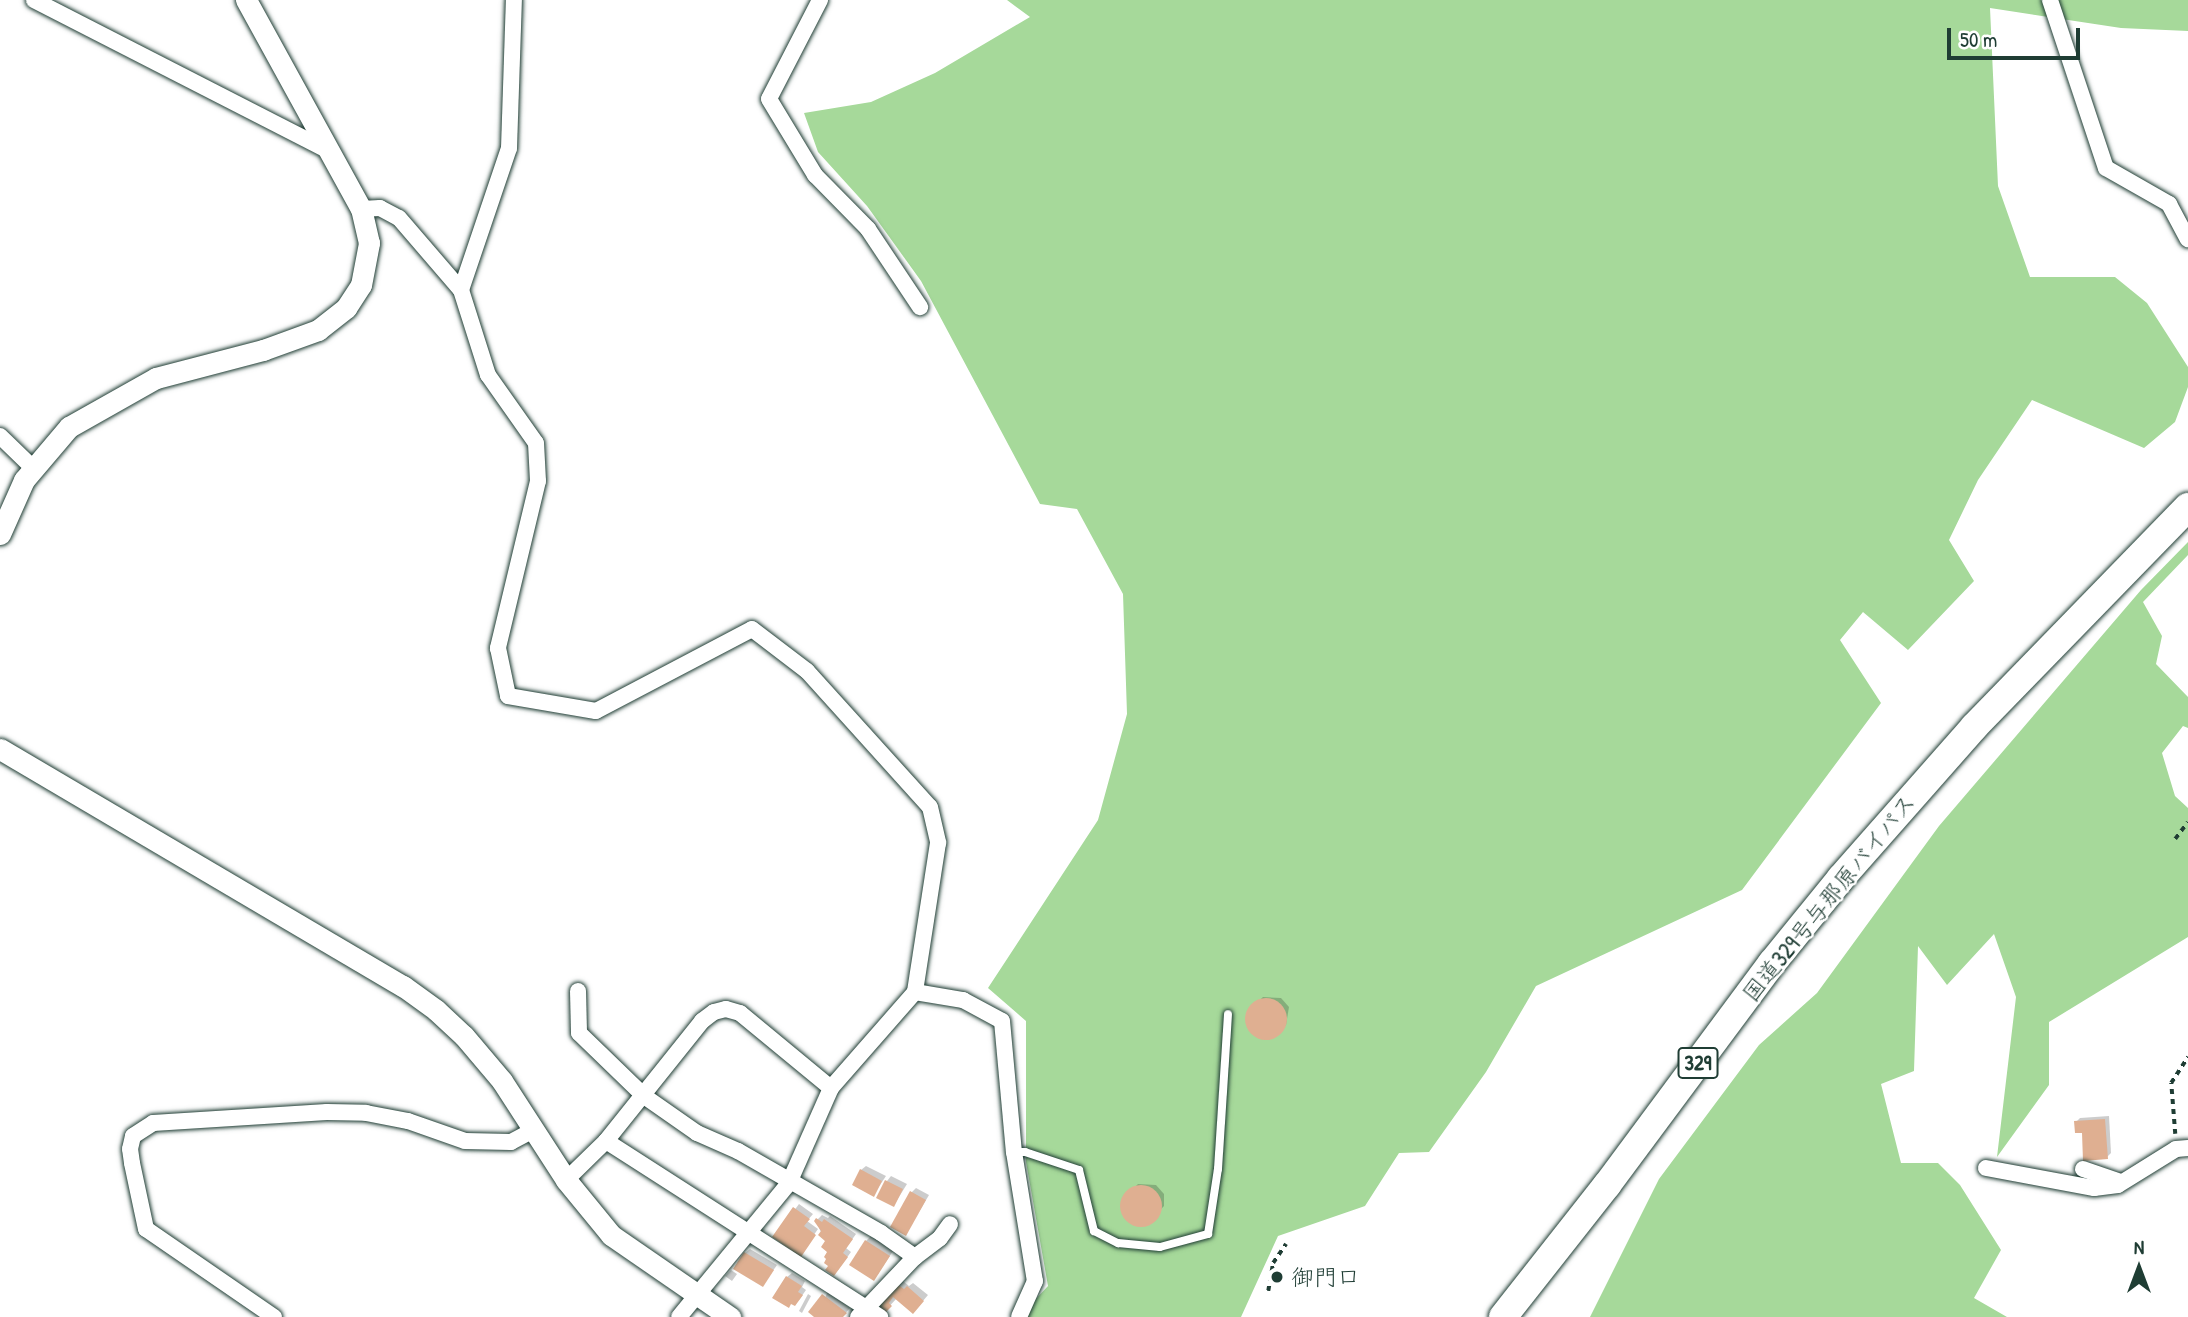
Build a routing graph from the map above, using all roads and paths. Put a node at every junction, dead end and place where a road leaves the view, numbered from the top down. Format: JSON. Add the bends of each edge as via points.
{"nodes":[{"id":1,"x":34,"y":0,"type":"edge"},
{"id":2,"x":247,"y":0,"type":"edge"},
{"id":3,"x":514,"y":0,"type":"edge"},
{"id":4,"x":2050,"y":0,"type":"edge"},
{"id":5,"x":813,"y":2,"type":"edge"},
{"id":6,"x":333,"y":153,"type":"junction"},
{"id":7,"x":361,"y":209,"type":"junction"},
{"id":8,"x":2188,"y":239,"type":"edge"},
{"id":9,"x":461,"y":290,"type":"junction"},
{"id":10,"x":920,"y":307,"type":"dead end"},
{"id":11,"x":0,"y":436,"type":"edge"},
{"id":12,"x":33,"y":468,"type":"junction"},
{"id":13,"x":2188,"y":508,"type":"edge"},
{"id":14,"x":0,"y":534,"type":"edge"},
{"id":15,"x":0,"y":749,"type":"edge"},
{"id":16,"x":2188,"y":822,"type":"edge"},
{"id":17,"x":2175,"y":839,"type":"dead end"},
{"id":18,"x":578,"y":991,"type":"dead end"},
{"id":19,"x":915,"y":992,"type":"junction"},
{"id":20,"x":1228,"y":1014,"type":"dead end"},
{"id":21,"x":2188,"y":1057,"type":"edge"},
{"id":22,"x":831,"y":1087,"type":"junction"},
{"id":23,"x":643,"y":1096,"type":"junction"},
{"id":24,"x":534,"y":1130,"type":"junction"},
{"id":25,"x":606,"y":1141,"type":"junction"},
{"id":26,"x":2182,"y":1148,"type":"edge"},
{"id":27,"x":1014,"y":1152,"type":"junction"},
{"id":28,"x":1986,"y":1168,"type":"dead end"},
{"id":29,"x":2083,"y":1169,"type":"dead end"},
{"id":30,"x":566,"y":1180,"type":"junction"},
{"id":31,"x":2124,"y":1182,"type":"junction"},
{"id":32,"x":789,"y":1183,"type":"junction"},
{"id":33,"x":950,"y":1224,"type":"dead end"},
{"id":34,"x":749,"y":1234,"type":"junction"},
{"id":35,"x":1286,"y":1244,"type":"dead end"},
{"id":36,"x":915,"y":1257,"type":"junction"},
{"id":37,"x":1268,"y":1291,"type":"dead end"},
{"id":38,"x":696,"y":1297,"type":"junction"},
{"id":39,"x":862,"y":1312,"type":"edge"},
{"id":40,"x":274,"y":1317,"type":"edge"},
{"id":41,"x":679,"y":1317,"type":"edge"},
{"id":42,"x":730,"y":1317,"type":"edge"},
{"id":43,"x":880,"y":1317,"type":"edge"},
{"id":44,"x":1019,"y":1317,"type":"edge"},
{"id":45,"x":1503,"y":1317,"type":"edge"}],
"edges":[{"from":1,"to":6,"type":"street"},
{"from":2,"to":6,"type":"street"},
{"from":3,"to":9,"type":"street","via":[[509,148]]},
{"from":4,"to":8,"type":"street","via":[[2106,168],[2169,204]]},
{"from":5,"to":10,"type":"street","via":[[769,99],[815,175],[867,229]]},
{"from":6,"to":7,"type":"street"},
{"from":7,"to":9,"type":"street","via":[[380,208],[399,218]]},
{"from":7,"to":12,"type":"street","via":[[369,243],[362,285],[328,323],[263,351],[156,378],[69,427]]},
{"from":9,"to":19,"type":"street","via":[[488,375],[536,443],[538,481],[498,648],[508,696],[596,711],[752,629],[807,671],[930,807],[938,843]]},
{"from":11,"to":12,"type":"street"},
{"from":12,"to":14,"type":"street"},
{"from":13,"to":45,"type":"highway","name":"国道329号与那原バイパス","number":"329","via":[[2041,656],[1898,812],[1772,963]]},
{"from":15,"to":24,"type":"street","via":[[403,986],[464,1036],[502,1081]]},
{"from":16,"to":17,"type":"path"},
{"from":18,"to":23,"type":"street","via":[[579,1033]]},
{"from":19,"to":22,"type":"street"},
{"from":19,"to":27,"type":"street","via":[[963,1000],[1002,1021]]},
{"from":20,"to":27,"type":"lane","via":[[1218,1169],[1208,1234],[1160,1247],[1118,1243],[1094,1231],[1079,1170]]},
{"from":21,"to":26,"type":"path","via":[[2171,1083]]},
{"from":22,"to":23,"type":"street","via":[[740,1013],[726,1009],[702,1021]]},
{"from":22,"to":32,"type":"street"},
{"from":23,"to":25,"type":"street"},
{"from":23,"to":32,"type":"street","via":[[697,1133],[738,1151]]},
{"from":24,"to":30,"type":"street"},
{"from":24,"to":40,"type":"street","via":[[511,1142],[465,1141],[408,1121],[327,1112],[153,1123],[134,1136],[130,1149],[146,1229]]},
{"from":25,"to":30,"type":"street"},
{"from":25,"to":34,"type":"street"},
{"from":26,"to":31,"type":"street"},
{"from":27,"to":44,"type":"street","via":[[1035,1281]]},
{"from":28,"to":31,"type":"street","via":[[2094,1188]]},
{"from":29,"to":31,"type":"street"},
{"from":30,"to":38,"type":"street","via":[[611,1235]]},
{"from":32,"to":34,"type":"street"},
{"from":32,"to":36,"type":"street"},
{"from":33,"to":36,"type":"street"},
{"from":34,"to":38,"type":"street"},
{"from":34,"to":39,"type":"street"},
{"from":35,"to":37,"type":"path","via":[[1273,1263]]},
{"from":36,"to":39,"type":"street"},
{"from":38,"to":41,"type":"street"},
{"from":38,"to":42,"type":"street"},
{"from":39,"to":43,"type":"street"}]}
